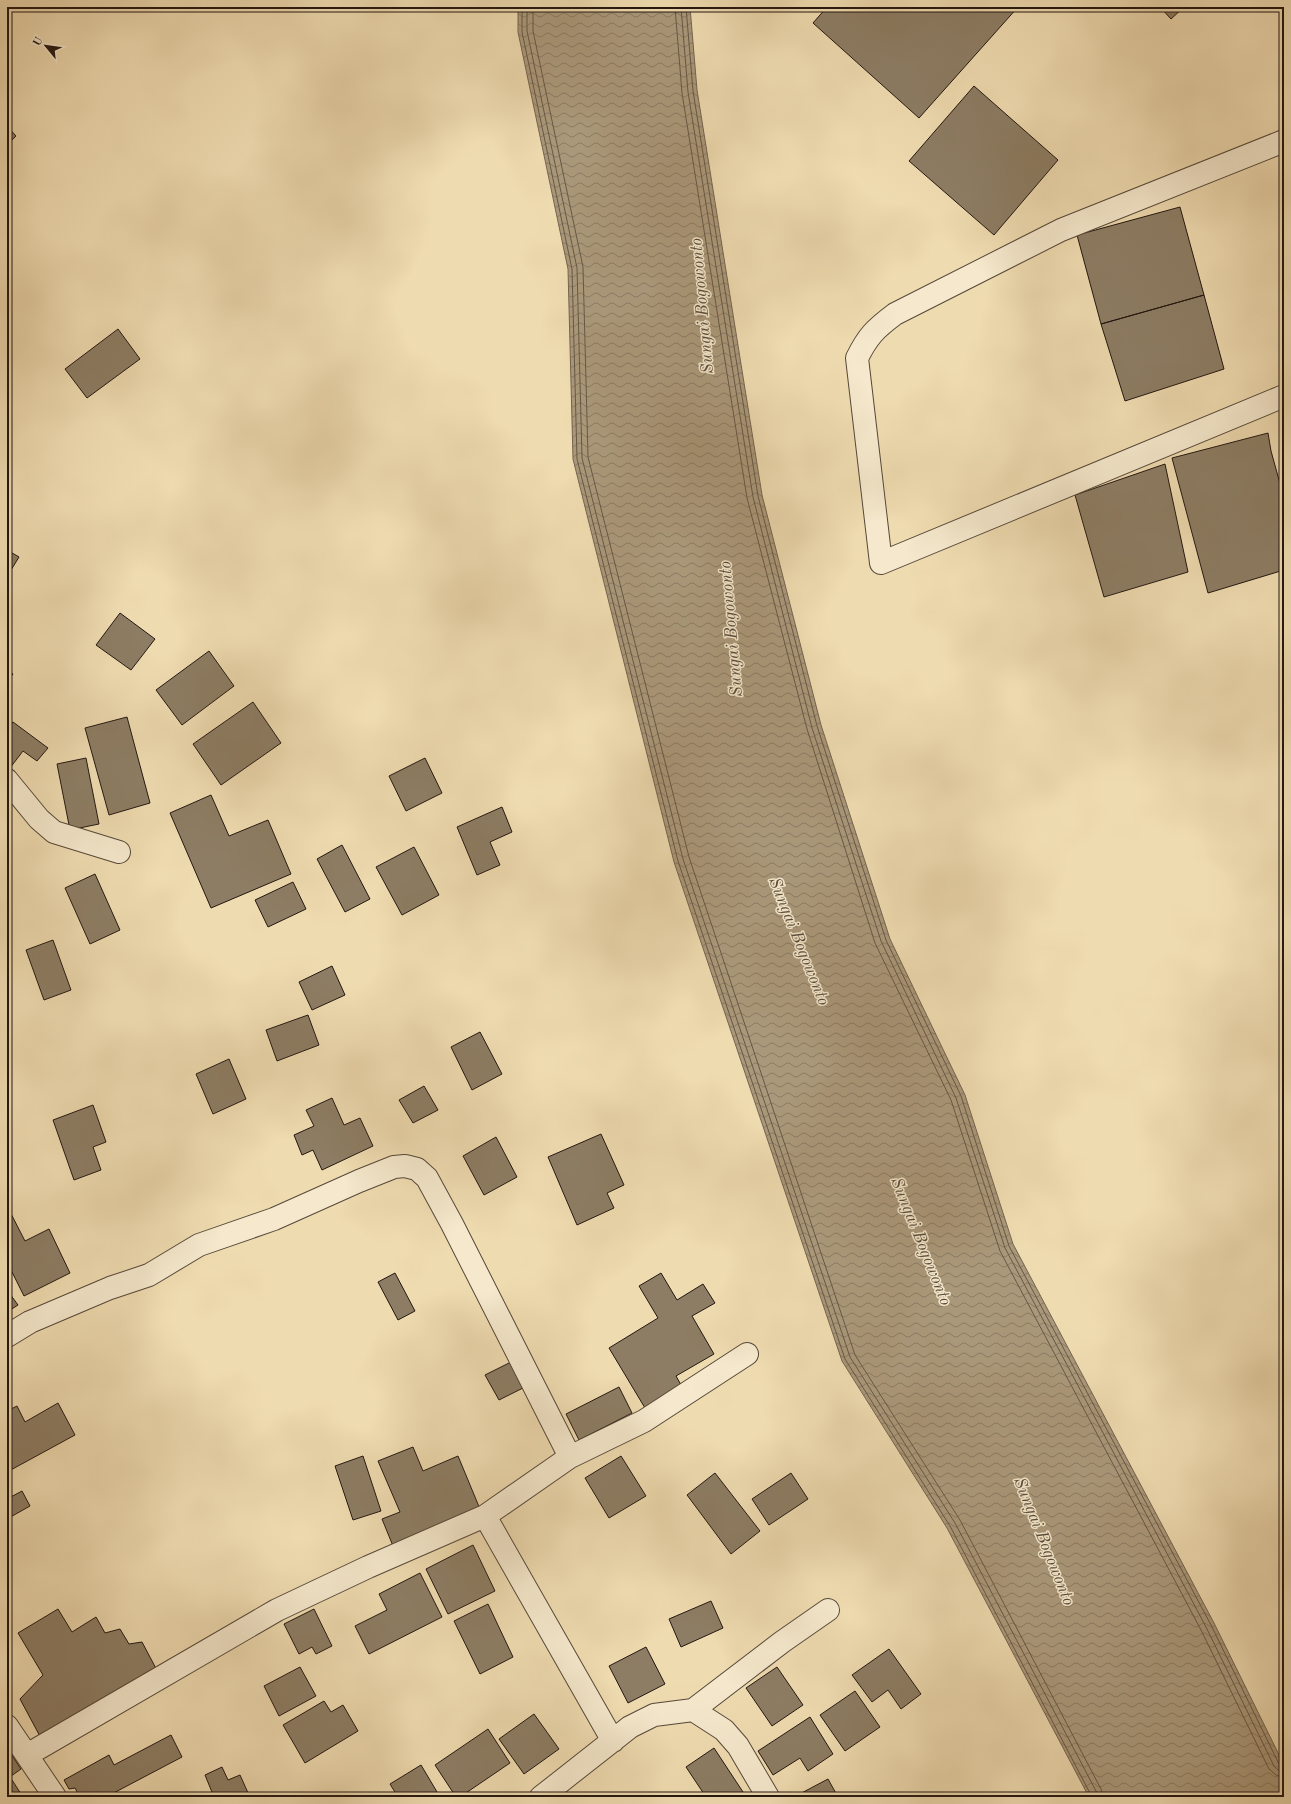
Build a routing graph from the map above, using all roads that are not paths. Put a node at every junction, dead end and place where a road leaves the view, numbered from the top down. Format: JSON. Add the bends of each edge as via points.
{"nodes":[{"id":1,"x":1284,"y":141,"type":"edge"},
{"id":2,"x":1284,"y":396,"type":"edge"},
{"id":3,"x":7,"y":780,"type":"edge"},
{"id":4,"x":119,"y":852,"type":"dead end"},
{"id":5,"x":7,"y":1336,"type":"edge"},
{"id":6,"x":747,"y":1354,"type":"dead end"},
{"id":7,"x":570,"y":1457,"type":"junction"},
{"id":8,"x":485,"y":1516,"type":"junction"},
{"id":9,"x":828,"y":1610,"type":"dead end"},
{"id":10,"x":693,"y":1710,"type":"junction"},
{"id":11,"x":7,"y":1726,"type":"edge"},
{"id":12,"x":613,"y":1741,"type":"junction"},
{"id":13,"x":27,"y":1755,"type":"junction"},
{"id":14,"x":55,"y":1797,"type":"edge"},
{"id":15,"x":541,"y":1797,"type":"edge"},
{"id":16,"x":768,"y":1797,"type":"edge"}],
"edges":[{"from":1,"to":2,"type":"street","via":[[1061,230],[895,314],[866,340],[857,358],[881,563]]},
{"from":3,"to":4,"type":"street","via":[[39,819],[54,832]]},
{"from":5,"to":7,"type":"street","via":[[37,1319],[110,1288],[149,1275],[200,1245],[274,1219],[358,1180],[394,1167],[406,1166],[417,1169],[427,1178]]},
{"from":6,"to":7,"type":"street","via":[[644,1421]]},
{"from":7,"to":8,"type":"street"},
{"from":8,"to":12,"type":"street"},
{"from":8,"to":13,"type":"street","via":[[277,1610]]},
{"from":9,"to":10,"type":"street"},
{"from":10,"to":12,"type":"street","via":[[654,1715],[630,1727]]},
{"from":10,"to":16,"type":"street","via":[[724,1730],[738,1746]]},
{"from":11,"to":13,"type":"street"},
{"from":12,"to":15,"type":"street"},
{"from":13,"to":14,"type":"street"}]}
